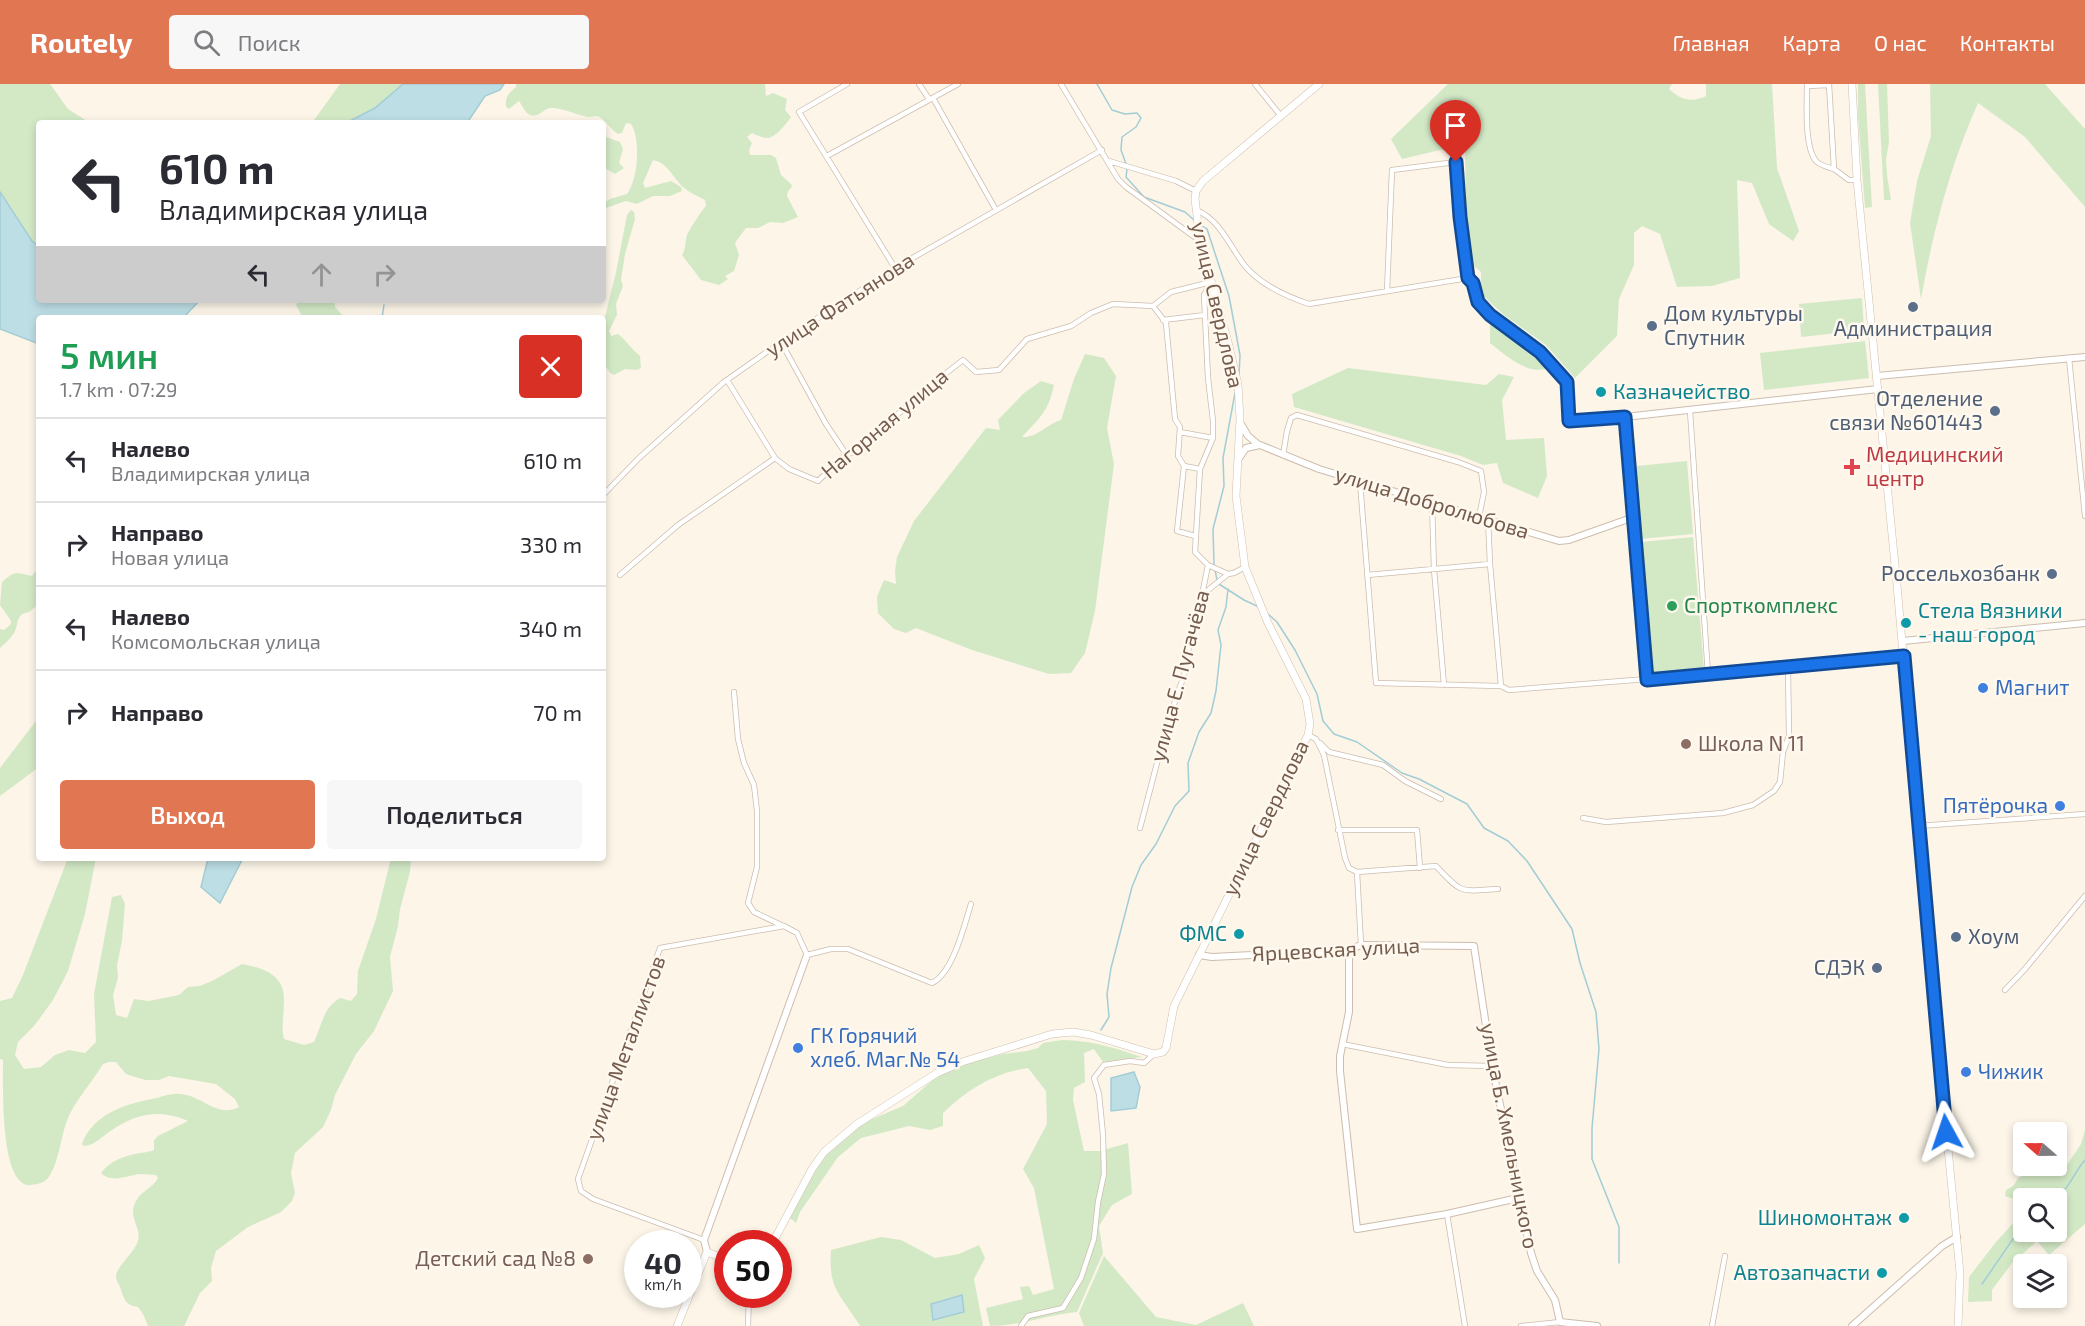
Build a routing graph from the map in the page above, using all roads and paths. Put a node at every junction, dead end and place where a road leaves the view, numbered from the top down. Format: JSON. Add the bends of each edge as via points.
{"nodes":[{"id":1,"x":847,"y":84,"type":"edge"},
{"id":2,"x":919,"y":84,"type":"edge"},
{"id":3,"x":958,"y":84,"type":"edge"},
{"id":4,"x":1062,"y":84,"type":"edge"},
{"id":5,"x":1255,"y":84,"type":"edge"},
{"id":6,"x":1318,"y":84,"type":"edge"},
{"id":7,"x":1829,"y":84,"type":"edge"},
{"id":8,"x":1852,"y":84,"type":"edge"},
{"id":9,"x":1807,"y":85,"type":"edge"},
{"id":10,"x":931,"y":98,"type":"junction"},
{"id":11,"x":1281,"y":116,"type":"junction"},
{"id":12,"x":1102,"y":150,"type":"junction"},
{"id":13,"x":826,"y":156,"type":"junction"},
{"id":14,"x":1109,"y":161,"type":"junction"},
{"id":15,"x":1834,"y":169,"type":"junction"},
{"id":16,"x":1857,"y":180,"type":"junction"},
{"id":17,"x":1196,"y":191,"type":"junction"},
{"id":18,"x":996,"y":210,"type":"junction"},
{"id":19,"x":1196,"y":210,"type":"junction"},
{"id":20,"x":1200,"y":241,"type":"junction"},
{"id":21,"x":895,"y":268,"type":"junction"},
{"id":22,"x":1468,"y":278,"type":"junction"},
{"id":23,"x":1211,"y":282,"type":"junction"},
{"id":24,"x":1387,"y":291,"type":"junction"},
{"id":25,"x":1153,"y":306,"type":"junction"},
{"id":26,"x":1205,"y":315,"type":"junction"},
{"id":27,"x":1163,"y":320,"type":"junction"},
{"id":28,"x":781,"y":342,"type":"junction"},
{"id":29,"x":2085,"y":357,"type":"edge"},
{"id":30,"x":2069,"y":358,"type":"junction"},
{"id":31,"x":1877,"y":376,"type":"junction"},
{"id":32,"x":727,"y":380,"type":"junction"},
{"id":33,"x":1878,"y":389,"type":"junction"},
{"id":34,"x":1690,"y":411,"type":"junction"},
{"id":35,"x":1625,"y":417,"type":"junction"},
{"id":36,"x":1240,"y":419,"type":"junction"},
{"id":37,"x":1180,"y":432,"type":"junction"},
{"id":38,"x":1213,"y":438,"type":"junction"},
{"id":39,"x":1260,"y":445,"type":"junction"},
{"id":40,"x":846,"y":454,"type":"junction"},
{"id":41,"x":1283,"y":455,"type":"junction"},
{"id":42,"x":775,"y":458,"type":"junction"},
{"id":43,"x":1237,"y":461,"type":"junction"},
{"id":44,"x":1184,"y":466,"type":"junction"},
{"id":45,"x":1200,"y":469,"type":"junction"},
{"id":46,"x":1360,"y":482,"type":"junction"},
{"id":47,"x":606,"y":492,"type":"edge"},
{"id":48,"x":1432,"y":503,"type":"junction"},
{"id":49,"x":2085,"y":516,"type":"edge"},
{"id":50,"x":1479,"y":517,"type":"junction"},
{"id":51,"x":1634,"y":517,"type":"junction"},
{"id":52,"x":1488,"y":519,"type":"junction"},
{"id":53,"x":1195,"y":536,"type":"junction"},
{"id":54,"x":1490,"y":564,"type":"junction"},
{"id":55,"x":1208,"y":565,"type":"junction"},
{"id":56,"x":1245,"y":567,"type":"junction"},
{"id":57,"x":1434,"y":569,"type":"junction"},
{"id":58,"x":1228,"y":574,"type":"junction"},
{"id":59,"x":620,"y":575,"type":"dead end"},
{"id":60,"x":1367,"y":575,"type":"junction"},
{"id":61,"x":1202,"y":595,"type":"junction"},
{"id":62,"x":2085,"y":623,"type":"edge"},
{"id":63,"x":1903,"y":641,"type":"junction"},
{"id":64,"x":1904,"y":656,"type":"junction"},
{"id":65,"x":1788,"y":668,"type":"junction"},
{"id":66,"x":1708,"y":674,"type":"junction"},
{"id":67,"x":1647,"y":680,"type":"junction"},
{"id":68,"x":1444,"y":685,"type":"junction"},
{"id":69,"x":1501,"y":686,"type":"junction"},
{"id":70,"x":734,"y":692,"type":"dead end"},
{"id":71,"x":1308,"y":735,"type":"junction"},
{"id":72,"x":1316,"y":739,"type":"junction"},
{"id":73,"x":1441,"y":798,"type":"dead end"},
{"id":74,"x":2085,"y":814,"type":"edge"},
{"id":75,"x":1583,"y":818,"type":"dead end"},
{"id":76,"x":1918,"y":826,"type":"junction"},
{"id":77,"x":1140,"y":828,"type":"dead end"},
{"id":78,"x":1338,"y":830,"type":"junction"},
{"id":79,"x":1420,"y":868,"type":"junction"},
{"id":80,"x":1357,"y":872,"type":"junction"},
{"id":81,"x":1498,"y":890,"type":"dead end"},
{"id":82,"x":2085,"y":896,"type":"edge"},
{"id":83,"x":971,"y":904,"type":"dead end"},
{"id":84,"x":784,"y":926,"type":"junction"},
{"id":85,"x":1361,"y":945,"type":"junction"},
{"id":86,"x":1474,"y":946,"type":"joint"},
{"id":87,"x":1349,"y":950,"type":"junction"},
{"id":88,"x":807,"y":955,"type":"junction"},
{"id":89,"x":1199,"y":955,"type":"junction"},
{"id":90,"x":2005,"y":990,"type":"dead end"},
{"id":91,"x":1342,"y":1044,"type":"junction"},
{"id":92,"x":1154,"y":1054,"type":"junction"},
{"id":93,"x":1492,"y":1066,"type":"junction"},
{"id":94,"x":1518,"y":1198,"type":"junction"},
{"id":95,"x":1447,"y":1214,"type":"junction"},
{"id":96,"x":780,"y":1230,"type":"edge"},
{"id":97,"x":1957,"y":1237,"type":"junction"},
{"id":98,"x":704,"y":1240,"type":"junction"},
{"id":99,"x":707,"y":1252,"type":"junction"},
{"id":100,"x":714,"y":1255,"type":"edge"},
{"id":101,"x":1725,"y":1256,"type":"dead end"},
{"id":102,"x":748,"y":1308,"type":"edge"},
{"id":103,"x":1560,"y":1322,"type":"junction"},
{"id":104,"x":677,"y":1326,"type":"edge"},
{"id":105,"x":747,"y":1326,"type":"edge"},
{"id":106,"x":1021,"y":1326,"type":"edge"},
{"id":107,"x":1465,"y":1326,"type":"edge"},
{"id":108,"x":1521,"y":1326,"type":"edge"},
{"id":109,"x":1597,"y":1326,"type":"edge"},
{"id":110,"x":1712,"y":1326,"type":"edge"},
{"id":111,"x":1852,"y":1326,"type":"edge"},
{"id":112,"x":1958,"y":1326,"type":"edge"}],
"edges":[{"from":1,"to":13,"type":"street","via":[[800,112]]},
{"from":2,"to":10,"type":"street"},
{"from":3,"to":10,"type":"street"},
{"from":4,"to":12,"type":"street"},
{"from":5,"to":11,"type":"street"},
{"from":6,"to":11,"type":"main road"},
{"from":7,"to":9,"type":"street"},
{"from":7,"to":15,"type":"street"},
{"from":8,"to":16,"type":"main road"},
{"from":9,"to":15,"type":"street","via":[[1807,133],[1814,159]]},
{"from":10,"to":13,"type":"street"},
{"from":10,"to":18,"type":"street"},
{"from":11,"to":17,"type":"main road"},
{"from":12,"to":14,"type":"street"},
{"from":12,"to":18,"type":"street","name":"улица Фатьянова"},
{"from":13,"to":21,"type":"street"},
{"from":14,"to":17,"type":"street"},
{"from":14,"to":20,"type":"street","via":[[1126,187]]},
{"from":15,"to":16,"type":"street","via":[[1849,180]]},
{"from":16,"to":31,"type":"main road"},
{"from":17,"to":19,"type":"main road","name":"улица Свердлова"},
{"from":18,"to":21,"type":"street","name":"улица Фатьянова"},
{"from":19,"to":20,"type":"main road","name":"улица Свердлова"},
{"from":19,"to":24,"type":"street","via":[[1211,218],[1256,277],[1288,297],[1309,304]]},
{"from":20,"to":23,"type":"main road","name":"улица Свердлова"},
{"from":21,"to":28,"type":"street","name":"улица Фатьянова"},
{"from":22,"to":24,"type":"street"},
{"from":22,"to":24,"type":"street","via":[[1456,162],[1392,170]]},
{"from":22,"to":35,"type":"street","via":[[1478,302],[1490,315],[1540,352],[1567,382],[1569,421]]},
{"from":23,"to":25,"type":"street","via":[[1172,292]]},
{"from":23,"to":26,"type":"street","name":"улица Е. Пугачёва","via":[[1204,295]]},
{"from":23,"to":36,"type":"main road","name":"улица Свердлова","via":[[1238,385]]},
{"from":25,"to":27,"type":"street"},
{"from":25,"to":40,"type":"street","name":"Нагорная улица","via":[[1113,304],[1071,326],[1027,339],[999,370],[976,372],[963,360],[917,396],[858,452]]},
{"from":26,"to":27,"type":"street"},
{"from":26,"to":38,"type":"street","name":"улица Е. Пугачёва"},
{"from":27,"to":37,"type":"street"},
{"from":28,"to":32,"type":"street","name":"улица Фатьянова"},
{"from":28,"to":40,"type":"street"},
{"from":29,"to":30,"type":"street"},
{"from":30,"to":31,"type":"street"},
{"from":30,"to":49,"type":"street"},
{"from":31,"to":33,"type":"main road"},
{"from":32,"to":42,"type":"street"},
{"from":32,"to":47,"type":"street","name":"улица Фатьянова"},
{"from":33,"to":34,"type":"street"},
{"from":33,"to":63,"type":"main road"},
{"from":34,"to":35,"type":"street"},
{"from":34,"to":66,"type":"street"},
{"from":35,"to":51,"type":"street"},
{"from":36,"to":39,"type":"street","via":[[1248,436]]},
{"from":36,"to":43,"type":"main road","name":"улица Свердлова"},
{"from":37,"to":38,"type":"street"},
{"from":37,"to":44,"type":"street","via":[[1178,456]]},
{"from":38,"to":45,"type":"street","name":"улица Е. Пугачёва"},
{"from":39,"to":41,"type":"street","name":"улица Добролюбова"},
{"from":39,"to":43,"type":"street","via":[[1246,448]]},
{"from":40,"to":42,"type":"street","name":"Нагорная улица","via":[[818,481],[789,469]]},
{"from":41,"to":46,"type":"street","name":"улица Добролюбова"},
{"from":41,"to":50,"type":"street","via":[[1291,418],[1297,415],[1458,462],[1481,471],[1484,492]]},
{"from":42,"to":59,"type":"street","via":[[678,525]]},
{"from":43,"to":56,"type":"main road","name":"улица Свердлова","via":[[1236,496]]},
{"from":44,"to":45,"type":"street"},
{"from":44,"to":53,"type":"street","via":[[1177,531]]},
{"from":45,"to":53,"type":"street","name":"улица Е. Пугачёва"},
{"from":46,"to":48,"type":"street","name":"улица Добролюбова"},
{"from":46,"to":60,"type":"street"},
{"from":48,"to":50,"type":"street","name":"улица Добролюбова"},
{"from":48,"to":57,"type":"street"},
{"from":50,"to":52,"type":"street","name":"улица Добролюбова"},
{"from":51,"to":52,"type":"street","name":"улица Добролюбова","via":[[1559,542]]},
{"from":51,"to":67,"type":"street"},
{"from":52,"to":54,"type":"street"},
{"from":53,"to":55,"type":"street","name":"улица Е. Пугачёва","via":[[1195,552]]},
{"from":54,"to":57,"type":"street"},
{"from":54,"to":69,"type":"street"},
{"from":55,"to":58,"type":"street"},
{"from":55,"to":61,"type":"street","name":"улица Е. Пугачёва"},
{"from":56,"to":58,"type":"street"},
{"from":56,"to":71,"type":"main road","name":"улица Свердлова","via":[[1306,699],[1310,711]]},
{"from":57,"to":60,"type":"street"},
{"from":57,"to":68,"type":"street"},
{"from":58,"to":61,"type":"street"},
{"from":60,"to":68,"type":"street","via":[[1376,684]]},
{"from":61,"to":77,"type":"street","name":"улица Е. Пугачёва","via":[[1184,675]]},
{"from":62,"to":63,"type":"street"},
{"from":63,"to":64,"type":"main road"},
{"from":64,"to":65,"type":"street"},
{"from":64,"to":76,"type":"main road"},
{"from":65,"to":66,"type":"street"},
{"from":65,"to":75,"type":"street","via":[[1790,736],[1783,752],[1780,782],[1774,791],[1753,805],[1723,813],[1606,822]]},
{"from":66,"to":67,"type":"street"},
{"from":67,"to":69,"type":"street","via":[[1509,690]]},
{"from":68,"to":69,"type":"street"},
{"from":70,"to":84,"type":"street","via":[[738,739],[754,785],[757,811],[758,867],[748,903],[754,912]]},
{"from":71,"to":72,"type":"street"},
{"from":71,"to":89,"type":"main road","name":"улица Свердлова"},
{"from":72,"to":73,"type":"street","via":[[1329,752],[1383,765],[1405,781]]},
{"from":72,"to":78,"type":"street","via":[[1324,754]]},
{"from":74,"to":76,"type":"street"},
{"from":76,"to":97,"type":"main road"},
{"from":78,"to":79,"type":"street","via":[[1417,830]]},
{"from":78,"to":80,"type":"street","via":[[1349,868]]},
{"from":79,"to":80,"type":"street"},
{"from":79,"to":81,"type":"street","via":[[1436,866],[1463,891]]},
{"from":80,"to":85,"type":"street"},
{"from":82,"to":90,"type":"street"},
{"from":83,"to":88,"type":"street","via":[[949,964],[939,980],[932,983],[848,949]]},
{"from":84,"to":88,"type":"street","via":[[797,933]]},
{"from":84,"to":98,"type":"street","name":"улица Металлистов","via":[[660,948],[578,1179],[581,1191],[593,1199]]},
{"from":85,"to":86,"type":"street","name":"Ярцевская улица"},
{"from":85,"to":87,"type":"street","name":"Ярцевская улица"},
{"from":86,"to":93,"type":"street","name":"улица Б. Хмельницкого"},
{"from":87,"to":89,"type":"street","name":"Ярцевская улица"},
{"from":87,"to":91,"type":"street","via":[[1350,1012]]},
{"from":88,"to":98,"type":"street"},
{"from":89,"to":92,"type":"main road","name":"улица Свердлова","via":[[1174,1006],[1166,1048]]},
{"from":91,"to":93,"type":"street","via":[[1448,1065]]},
{"from":91,"to":95,"type":"street","via":[[1340,1071],[1356,1229]]},
{"from":92,"to":96,"type":"main road","via":[[1073,1032],[1052,1034],[937,1073],[857,1124],[824,1152]]},
{"from":92,"to":106,"type":"street","via":[[1144,1063],[1104,1065],[1094,1078],[1104,1174],[1094,1239],[1081,1278],[1063,1308],[1028,1316]]},
{"from":93,"to":94,"type":"street","name":"улица Б. Хмельницкого"},
{"from":94,"to":95,"type":"street"},
{"from":94,"to":103,"type":"street","name":"улица Б. Хмельницкого","via":[[1531,1253],[1555,1300]]},
{"from":95,"to":107,"type":"street"},
{"from":97,"to":111,"type":"street","via":[[1941,1246]]},
{"from":97,"to":112,"type":"main road"},
{"from":98,"to":99,"type":"street"},
{"from":99,"to":100,"type":"main road"},
{"from":99,"to":104,"type":"main road"},
{"from":101,"to":110,"type":"street"},
{"from":102,"to":105,"type":"street"},
{"from":103,"to":108,"type":"street"},
{"from":103,"to":109,"type":"street"}]}
